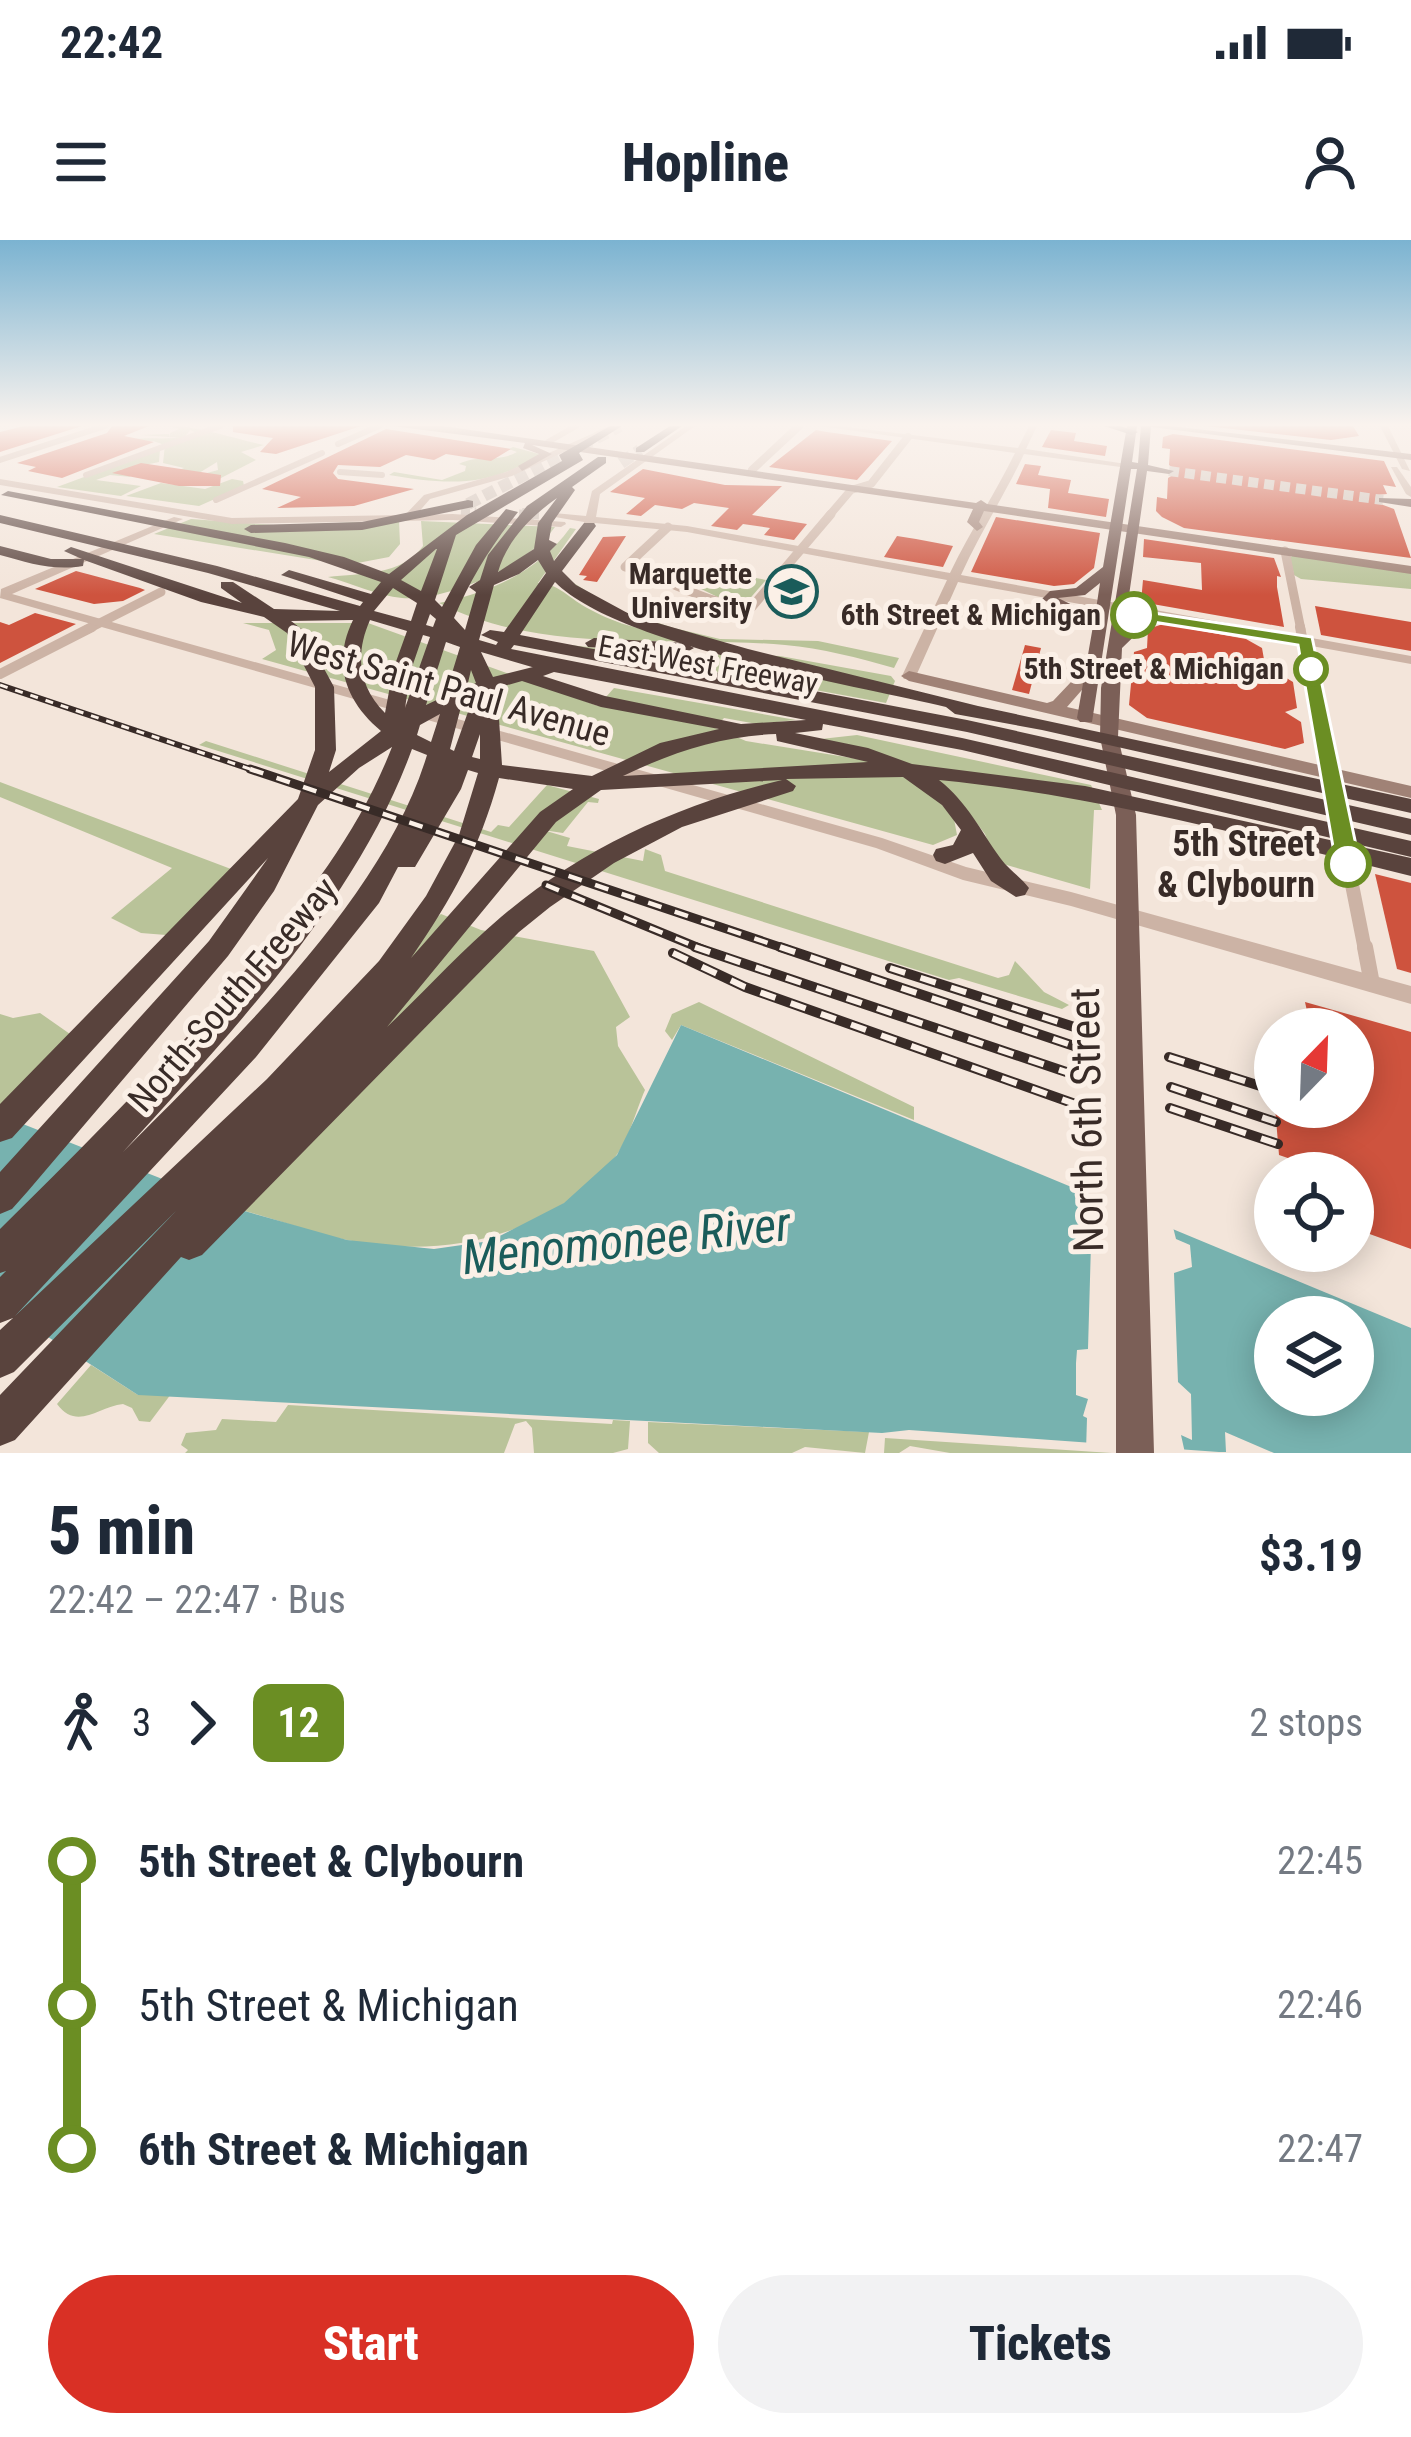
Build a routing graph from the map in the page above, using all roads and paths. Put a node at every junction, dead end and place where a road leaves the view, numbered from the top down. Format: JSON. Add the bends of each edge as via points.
{"nodes":[{"id":1,"x":255,"y":483,"type":"edge"},
{"id":2,"x":473,"y":483,"type":"tunnel mouth"},
{"id":3,"x":521,"y":483,"type":"tunnel mouth"},
{"id":4,"x":559,"y":483,"type":"edge"},
{"id":5,"x":559,"y":483,"type":"edge"},
{"id":6,"x":559,"y":483,"type":"edge"},
{"id":7,"x":598,"y":483,"type":"tunnel mouth"},
{"id":8,"x":607,"y":483,"type":"tunnel mouth"},
{"id":9,"x":825,"y":483,"type":"edge"},
{"id":10,"x":840,"y":483,"type":"edge"},
{"id":11,"x":872,"y":483,"type":"edge"},
{"id":12,"x":1000,"y":483,"type":"edge"},
{"id":13,"x":1132,"y":483,"type":"edge"},
{"id":14,"x":863,"y":487,"type":"junction"},
{"id":15,"x":2,"y":495,"type":"edge"},
{"id":16,"x":1411,"y":499,"type":"edge"},
{"id":17,"x":216,"y":500,"type":"dead end"},
{"id":18,"x":1383,"y":500,"type":"tunnel mouth"},
{"id":19,"x":987,"y":506,"type":"junction"},
{"id":20,"x":431,"y":511,"type":"dead end"},
{"id":21,"x":171,"y":515,"type":"junction"},
{"id":22,"x":529,"y":516,"type":"junction"},
{"id":23,"x":0,"y":519,"type":"edge"},
{"id":24,"x":74,"y":524,"type":"junction"},
{"id":25,"x":410,"y":524,"type":"junction"},
{"id":26,"x":977,"y":526,"type":"joint"},
{"id":27,"x":1125,"y":526,"type":"junction"},
{"id":28,"x":616,"y":529,"type":"joint"},
{"id":29,"x":665,"y":530,"type":"junction"},
{"id":30,"x":0,"y":531,"type":"edge"},
{"id":31,"x":104,"y":543,"type":"junction"},
{"id":32,"x":0,"y":550,"type":"edge"},
{"id":33,"x":1285,"y":550,"type":"junction"},
{"id":34,"x":802,"y":551,"type":"junction"},
{"id":35,"x":70,"y":559,"type":"junction"},
{"id":36,"x":1109,"y":569,"type":"junction"},
{"id":37,"x":1411,"y":569,"type":"edge"},
{"id":38,"x":953,"y":578,"type":"junction"},
{"id":39,"x":161,"y":592,"type":"dead end"},
{"id":40,"x":0,"y":593,"type":"edge"},
{"id":41,"x":1047,"y":596,"type":"junction"},
{"id":42,"x":1110,"y":611,"type":"junction"},
{"id":43,"x":370,"y":616,"type":"junction"},
{"id":44,"x":1147,"y":617,"type":"junction"},
{"id":45,"x":102,"y":622,"type":"junction"},
{"id":46,"x":1249,"y":631,"type":"junction"},
{"id":47,"x":1306,"y":641,"type":"junction"},
{"id":48,"x":1117,"y":645,"type":"junction"},
{"id":49,"x":1411,"y":660,"type":"edge"},
{"id":50,"x":612,"y":661,"type":"junction"},
{"id":51,"x":1094,"y":668,"type":"junction"},
{"id":52,"x":0,"y":674,"type":"edge"},
{"id":53,"x":910,"y":676,"type":"junction"},
{"id":54,"x":810,"y":704,"type":"junction"},
{"id":55,"x":894,"y":706,"type":"junction"},
{"id":56,"x":1044,"y":716,"type":"junction"},
{"id":57,"x":1108,"y":723,"type":"junction"},
{"id":58,"x":1086,"y":726,"type":"junction"},
{"id":59,"x":740,"y":727,"type":"junction"},
{"id":60,"x":927,"y":737,"type":"junction"},
{"id":61,"x":1331,"y":774,"type":"junction"},
{"id":62,"x":949,"y":775,"type":"junction"},
{"id":63,"x":1120,"y":787,"type":"junction"},
{"id":64,"x":1411,"y":792,"type":"edge"},
{"id":65,"x":1411,"y":806,"type":"edge"},
{"id":66,"x":1411,"y":827,"type":"edge"},
{"id":67,"x":973,"y":830,"type":"junction"},
{"id":68,"x":881,"y":844,"type":"junction"},
{"id":69,"x":1411,"y":849,"type":"edge"},
{"id":70,"x":945,"y":855,"type":"junction"},
{"id":71,"x":1411,"y":868,"type":"edge"},
{"id":72,"x":993,"y":869,"type":"junction"},
{"id":73,"x":1016,"y":888,"type":"junction"},
{"id":74,"x":370,"y":896,"type":"junction"},
{"id":75,"x":1071,"y":899,"type":"junction"},
{"id":76,"x":313,"y":905,"type":"junction"},
{"id":77,"x":1372,"y":984,"type":"junction"},
{"id":78,"x":1411,"y":995,"type":"edge"},
{"id":79,"x":0,"y":1127,"type":"edge"},
{"id":80,"x":0,"y":1197,"type":"edge"},
{"id":81,"x":0,"y":1255,"type":"edge"},
{"id":82,"x":0,"y":1304,"type":"edge"},
{"id":83,"x":0,"y":1358,"type":"edge"},
{"id":84,"x":57,"y":1364,"type":"junction"},
{"id":85,"x":0,"y":1425,"type":"edge"},
{"id":86,"x":1135,"y":1453,"type":"edge"}],
"edges":[{"from":1,"to":17,"type":"street"},
{"from":2,"to":25,"type":"street","via":[[434,494]]},
{"from":3,"to":76,"type":"highway","via":[[484,500],[451,532],[402,670],[378,781]]},
{"from":4,"to":22,"type":"highway","name":"North-South Freeway"},
{"from":5,"to":22,"type":"highway"},
{"from":6,"to":22,"type":"highway"},
{"from":7,"to":22,"type":"highway"},
{"from":8,"to":22,"type":"street"},
{"from":9,"to":14,"type":"main road"},
{"from":10,"to":14,"type":"main road"},
{"from":11,"to":14,"type":"street"},
{"from":12,"to":19,"type":"street"},
{"from":13,"to":27,"type":"main road","name":"North 6th Street"},
{"from":14,"to":19,"type":"main road"},
{"from":14,"to":34,"type":"street","via":[[851,490]]},
{"from":15,"to":21,"type":"highway"},
{"from":15,"to":21,"type":"street","via":[[68,495]]},
{"from":15,"to":24,"type":"highway"},
{"from":16,"to":18,"type":"main road"},
{"from":19,"to":26,"type":"main road"},
{"from":19,"to":27,"type":"main road"},
{"from":20,"to":25,"type":"street"},
{"from":21,"to":22,"type":"street","via":[[254,522]]},
{"from":21,"to":22,"type":"highway","via":[[318,530]]},
{"from":21,"to":25,"type":"street"},
{"from":21,"to":35,"type":"street"},
{"from":21,"to":83,"type":"highway","via":[[332,558],[418,596],[475,658],[492,710],[492,755],[454,867],[373,987],[296,1073]]},
{"from":22,"to":28,"type":"highway"},
{"from":22,"to":29,"type":"street"},
{"from":22,"to":35,"type":"highway","via":[[538,555],[494,580],[381,612],[288,616],[227,608]]},
{"from":22,"to":56,"type":"highway","via":[[548,566],[609,612],[700,642]]},
{"from":22,"to":62,"type":"highway","via":[[398,574],[358,620],[350,673],[395,733],[472,766],[574,785],[853,769]]},
{"from":22,"to":74,"type":"highway","name":"North-South Freeway","via":[[490,566],[429,785]]},
{"from":22,"to":74,"type":"highway","via":[[549,578],[504,644],[434,820],[390,883]]},
{"from":22,"to":76,"type":"highway","name":"North-South Freeway","via":[[469,561],[389,786]]},
{"from":23,"to":31,"type":"highway","name":"East-West Freeway"},
{"from":24,"to":25,"type":"highway","via":[[347,571],[407,552]]},
{"from":24,"to":50,"type":"highway"},
{"from":26,"to":38,"type":"street"},
{"from":27,"to":33,"type":"main road"},
{"from":27,"to":36,"type":"main road","name":"North 6th Street"},
{"from":27,"to":42,"type":"main road","name":"North 6th Street"},
{"from":28,"to":29,"type":"street"},
{"from":29,"to":34,"type":"street"},
{"from":29,"to":34,"type":"street","via":[[627,568],[725,607],[756,605]]},
{"from":30,"to":35,"type":"highway"},
{"from":31,"to":43,"type":"highway","name":"East-West Freeway"},
{"from":31,"to":80,"type":"highway","via":[[230,585],[290,624],[322,680],[324,757],[292,841],[248,912]]},
{"from":32,"to":35,"type":"highway"},
{"from":33,"to":37,"type":"main road"},
{"from":33,"to":47,"type":"street"},
{"from":34,"to":38,"type":"street"},
{"from":35,"to":40,"type":"street"},
{"from":36,"to":41,"type":"main road","via":[[1080,592]]},
{"from":36,"to":42,"type":"main road","name":"North 6th Street"},
{"from":38,"to":41,"type":"street"},
{"from":38,"to":53,"type":"street"},
{"from":39,"to":45,"type":"street"},
{"from":40,"to":45,"type":"street","name":"West Saint Paul Avenue"},
{"from":41,"to":42,"type":"main road"},
{"from":42,"to":44,"type":"street"},
{"from":42,"to":46,"type":"street"},
{"from":42,"to":48,"type":"main road","name":"North 6th Street"},
{"from":42,"to":51,"type":"main road","name":"North 6th Street"},
{"from":43,"to":50,"type":"highway","name":"East-West Freeway"},
{"from":43,"to":59,"type":"highway","via":[[601,701]]},
{"from":44,"to":46,"type":"street"},
{"from":44,"to":48,"type":"main road"},
{"from":45,"to":52,"type":"street"},
{"from":45,"to":68,"type":"street","name":"West Saint Paul Avenue"},
{"from":46,"to":47,"type":"street"},
{"from":47,"to":49,"type":"street"},
{"from":47,"to":61,"type":"street"},
{"from":48,"to":57,"type":"main road","name":"North 6th Street"},
{"from":50,"to":53,"type":"highway","via":[[791,652]]},
{"from":50,"to":54,"type":"highway","name":"East-West Freeway"},
{"from":51,"to":56,"type":"main road"},
{"from":51,"to":58,"type":"main road","name":"North 6th Street"},
{"from":53,"to":55,"type":"highway"},
{"from":53,"to":56,"type":"main road"},
{"from":54,"to":60,"type":"highway","name":"East-West Freeway"},
{"from":54,"to":66,"type":"highway","name":"East-West Freeway"},
{"from":55,"to":58,"type":"highway","via":[[932,690]]},
{"from":55,"to":59,"type":"highway","via":[[848,733]]},
{"from":56,"to":58,"type":"main road"},
{"from":56,"to":65,"type":"highway"},
{"from":56,"to":79,"type":"highway","via":[[678,661],[577,664],[459,695],[387,734],[327,783]]},
{"from":57,"to":58,"type":"main road"},
{"from":57,"to":61,"type":"main road"},
{"from":57,"to":63,"type":"main road","name":"North 6th Street"},
{"from":58,"to":63,"type":"main road","name":"North 6th Street","via":[[1103,772]]},
{"from":59,"to":67,"type":"highway","via":[[898,765],[949,800]]},
{"from":60,"to":69,"type":"highway","name":"East-West Freeway"},
{"from":60,"to":84,"type":"highway","via":[[794,726],[728,732],[643,757],[574,796],[522,844],[340,1061]]},
{"from":61,"to":64,"type":"main road"},
{"from":61,"to":77,"type":"street"},
{"from":62,"to":71,"type":"highway","via":[[1099,797]]},
{"from":62,"to":84,"type":"highway","via":[[854,776],[748,794],[670,821],[590,864],[510,925]]},
{"from":63,"to":86,"type":"main road","name":"North 6th Street"},
{"from":67,"to":70,"type":"highway","via":[[962,851]]},
{"from":67,"to":72,"type":"highway"},
{"from":68,"to":70,"type":"street","name":"West Saint Paul Avenue"},
{"from":68,"to":73,"type":"street","name":"West Saint Paul Avenue"},
{"from":70,"to":72,"type":"street","name":"West Saint Paul Avenue"},
{"from":72,"to":73,"type":"highway"},
{"from":72,"to":75,"type":"street","name":"West Saint Paul Avenue"},
{"from":73,"to":75,"type":"street","name":"West Saint Paul Avenue"},
{"from":74,"to":82,"type":"highway","name":"North-South Freeway","via":[[245,1048]]},
{"from":75,"to":77,"type":"street","name":"West Saint Paul Avenue"},
{"from":76,"to":81,"type":"highway","name":"North-South Freeway","via":[[235,1004]]},
{"from":77,"to":78,"type":"street","name":"West Saint Paul Avenue"},
{"from":84,"to":85,"type":"highway"}]}
